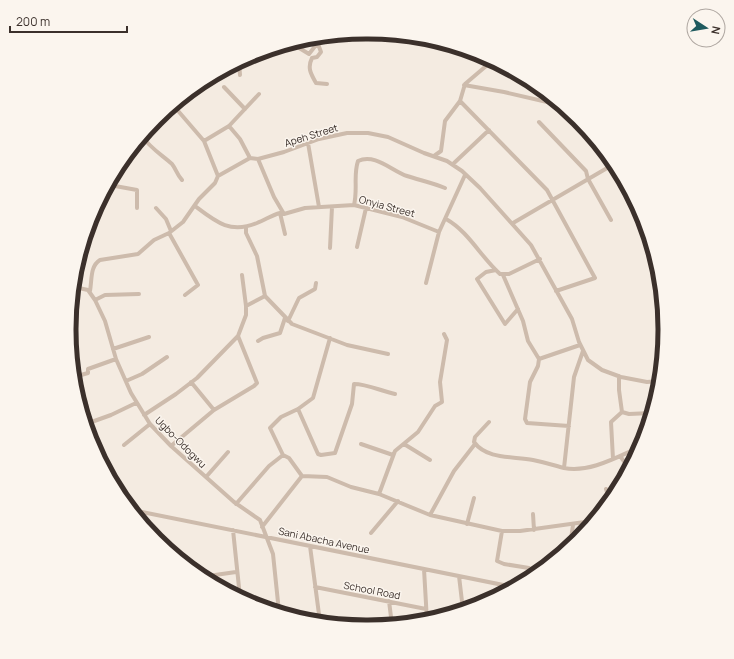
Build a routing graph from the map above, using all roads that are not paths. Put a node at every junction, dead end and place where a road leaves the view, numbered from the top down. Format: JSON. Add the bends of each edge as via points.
{"nodes":[{"id":1,"x":318,"y":44,"type":"joint"},
{"id":2,"x":298,"y":48,"type":"edge"},
{"id":3,"x":487,"y":65,"type":"edge"},
{"id":4,"x":240,"y":69,"type":"edge"},
{"id":5,"x":240,"y":75,"type":"dead end"},
{"id":6,"x":327,"y":84,"type":"dead end"},
{"id":7,"x":464,"y":85,"type":"junction"},
{"id":8,"x":224,"y":88,"type":"dead end"},
{"id":9,"x":259,"y":94,"type":"dead end"},
{"id":10,"x":460,"y":101,"type":"junction"},
{"id":11,"x":548,"y":102,"type":"edge"},
{"id":12,"x":245,"y":109,"type":"junction"},
{"id":13,"x":177,"y":110,"type":"edge"},
{"id":14,"x":538,"y":122,"type":"dead end"},
{"id":15,"x":229,"y":126,"type":"junction"},
{"id":16,"x":489,"y":130,"type":"junction"},
{"id":17,"x":204,"y":141,"type":"junction"},
{"id":18,"x":146,"y":142,"type":"edge"},
{"id":19,"x":308,"y":143,"type":"junction"},
{"id":20,"x":434,"y":156,"type":"junction"},
{"id":21,"x":250,"y":158,"type":"junction"},
{"id":22,"x":258,"y":159,"type":"junction"},
{"id":23,"x":453,"y":164,"type":"junction"},
{"id":24,"x":608,"y":167,"type":"edge"},
{"id":25,"x":465,"y":175,"type":"junction"},
{"id":26,"x":218,"y":176,"type":"junction"},
{"id":27,"x":588,"y":179,"type":"junction"},
{"id":28,"x":182,"y":180,"type":"dead end"},
{"id":29,"x":115,"y":184,"type":"edge"},
{"id":30,"x":445,"y":188,"type":"dead end"},
{"id":31,"x":552,"y":200,"type":"junction"},
{"id":32,"x":354,"y":205,"type":"junction"},
{"id":33,"x":195,"y":206,"type":"junction"},
{"id":34,"x":319,"y":207,"type":"junction"},
{"id":35,"x":332,"y":207,"type":"junction"},
{"id":36,"x":137,"y":208,"type":"dead end"},
{"id":37,"x":156,"y":208,"type":"dead end"},
{"id":38,"x":366,"y":208,"type":"junction"},
{"id":39,"x":282,"y":213,"type":"junction"},
{"id":40,"x":446,"y":219,"type":"junction"},
{"id":41,"x":611,"y":220,"type":"dead end"},
{"id":42,"x":513,"y":223,"type":"junction"},
{"id":43,"x":246,"y":227,"type":"junction"},
{"id":44,"x":170,"y":232,"type":"junction"},
{"id":45,"x":440,"y":232,"type":"junction"},
{"id":46,"x":285,"y":234,"type":"dead end"},
{"id":47,"x":357,"y":247,"type":"dead end"},
{"id":48,"x":330,"y":248,"type":"dead end"},
{"id":49,"x":540,"y":259,"type":"junction"},
{"id":50,"x":496,"y":270,"type":"junction"},
{"id":51,"x":242,"y":275,"type":"dead end"},
{"id":52,"x":503,"y":275,"type":"junction"},
{"id":53,"x":316,"y":283,"type":"dead end"},
{"id":54,"x":426,"y":283,"type":"dead end"},
{"id":55,"x":80,"y":289,"type":"edge"},
{"id":56,"x":91,"y":292,"type":"junction"},
{"id":57,"x":556,"y":292,"type":"junction"},
{"id":58,"x":139,"y":294,"type":"dead end"},
{"id":59,"x":185,"y":295,"type":"dead end"},
{"id":60,"x":264,"y":296,"type":"junction"},
{"id":61,"x":95,"y":300,"type":"junction"},
{"id":62,"x":246,"y":306,"type":"junction"},
{"id":63,"x":518,"y":309,"type":"junction"},
{"id":64,"x":287,"y":319,"type":"junction"},
{"id":65,"x":444,"y":334,"type":"dead end"},
{"id":66,"x":238,"y":336,"type":"junction"},
{"id":67,"x":149,"y":337,"type":"dead end"},
{"id":68,"x":330,"y":338,"type":"junction"},
{"id":69,"x":258,"y":341,"type":"dead end"},
{"id":70,"x":580,"y":345,"type":"junction"},
{"id":71,"x":113,"y":349,"type":"junction"},
{"id":72,"x":583,"y":351,"type":"junction"},
{"id":73,"x":388,"y":354,"type":"dead end"},
{"id":74,"x":166,"y":357,"type":"dead end"},
{"id":75,"x":116,"y":359,"type":"junction"},
{"id":76,"x":538,"y":359,"type":"junction"},
{"id":77,"x":588,"y":360,"type":"junction"},
{"id":78,"x":577,"y":365,"type":"junction"},
{"id":79,"x":80,"y":374,"type":"edge"},
{"id":80,"x":619,"y":376,"type":"junction"},
{"id":81,"x":126,"y":381,"type":"junction"},
{"id":82,"x":192,"y":382,"type":"junction"},
{"id":83,"x":653,"y":382,"type":"edge"},
{"id":84,"x":395,"y":394,"type":"dead end"},
{"id":85,"x":85,"y":399,"type":"dead end"},
{"id":86,"x":136,"y":403,"type":"junction"},
{"id":87,"x":86,"y":405,"type":"edge"},
{"id":88,"x":298,"y":409,"type":"junction"},
{"id":89,"x":214,"y":410,"type":"junction"},
{"id":90,"x":622,"y":412,"type":"junction"},
{"id":91,"x":645,"y":413,"type":"edge"},
{"id":92,"x":144,"y":415,"type":"junction"},
{"id":93,"x":92,"y":422,"type":"edge"},
{"id":94,"x":489,"y":422,"type":"dead end"},
{"id":95,"x":150,"y":424,"type":"junction"},
{"id":96,"x":569,"y":426,"type":"junction"},
{"id":97,"x":361,"y":444,"type":"dead end"},
{"id":98,"x":404,"y":444,"type":"junction"},
{"id":99,"x":475,"y":444,"type":"junction"},
{"id":100,"x":124,"y":445,"type":"dead end"},
{"id":101,"x":171,"y":446,"type":"junction"},
{"id":102,"x":631,"y":451,"type":"edge"},
{"id":103,"x":228,"y":452,"type":"dead end"},
{"id":104,"x":283,"y":455,"type":"junction"},
{"id":105,"x":393,"y":455,"type":"junction"},
{"id":106,"x":620,"y":456,"type":"junction"},
{"id":107,"x":613,"y":459,"type":"junction"},
{"id":108,"x":430,"y":460,"type":"dead end"},
{"id":109,"x":625,"y":463,"type":"edge"},
{"id":110,"x":564,"y":468,"type":"junction"},
{"id":111,"x":302,"y":476,"type":"junction"},
{"id":112,"x":206,"y":477,"type":"junction"},
{"id":113,"x":606,"y":489,"type":"dead end"},
{"id":114,"x":607,"y":493,"type":"edge"},
{"id":115,"x":380,"y":494,"type":"junction"},
{"id":116,"x":474,"y":498,"type":"dead end"},
{"id":117,"x":398,"y":501,"type":"junction"},
{"id":118,"x":236,"y":504,"type":"junction"},
{"id":119,"x":142,"y":512,"type":"edge"},
{"id":120,"x":533,"y":514,"type":"dead end"},
{"id":121,"x":430,"y":515,"type":"junction"},
{"id":122,"x":583,"y":523,"type":"edge"},
{"id":123,"x":467,"y":524,"type":"junction"},
{"id":124,"x":573,"y":525,"type":"junction"},
{"id":125,"x":262,"y":526,"type":"junction"},
{"id":126,"x":233,"y":530,"type":"junction"},
{"id":127,"x":534,"y":530,"type":"junction"},
{"id":128,"x":502,"y":531,"type":"junction"},
{"id":129,"x":371,"y":533,"type":"dead end"},
{"id":130,"x":266,"y":536,"type":"junction"},
{"id":131,"x":572,"y":536,"type":"edge"},
{"id":132,"x":310,"y":546,"type":"junction"},
{"id":133,"x":424,"y":569,"type":"junction"},
{"id":134,"x":530,"y":569,"type":"edge"},
{"id":135,"x":236,"y":572,"type":"junction"},
{"id":136,"x":212,"y":575,"type":"edge"},
{"id":137,"x":459,"y":576,"type":"junction"},
{"id":138,"x":504,"y":585,"type":"edge"},
{"id":139,"x":315,"y":587,"type":"junction"},
{"id":140,"x":239,"y":590,"type":"edge"},
{"id":141,"x":389,"y":601,"type":"junction"},
{"id":142,"x":462,"y":604,"type":"edge"},
{"id":143,"x":278,"y":606,"type":"edge"},
{"id":144,"x":426,"y":609,"type":"junction"},
{"id":145,"x":426,"y":613,"type":"edge"},
{"id":146,"x":319,"y":616,"type":"edge"},
{"id":147,"x":391,"y":619,"type":"edge"}],
"edges":[{"from":1,"to":2,"type":"street","via":[[309,54]]},
{"from":1,"to":6,"type":"street","via":[[321,52],[312,58],[310,72],[316,83]]},
{"from":3,"to":7,"type":"street"},
{"from":4,"to":5,"type":"street"},
{"from":7,"to":10,"type":"street"},
{"from":7,"to":11,"type":"street"},
{"from":8,"to":12,"type":"street"},
{"from":9,"to":12,"type":"street"},
{"from":10,"to":16,"type":"street"},
{"from":10,"to":20,"type":"street","via":[[445,121],[441,151]]},
{"from":12,"to":15,"type":"street"},
{"from":13,"to":17,"type":"street"},
{"from":14,"to":27,"type":"street","via":[[586,171]]},
{"from":15,"to":17,"type":"street"},
{"from":15,"to":21,"type":"street","via":[[240,139]]},
{"from":16,"to":23,"type":"street"},
{"from":16,"to":31,"type":"street","via":[[544,186]]},
{"from":17,"to":26,"type":"street"},
{"from":18,"to":28,"type":"street","via":[[172,165]]},
{"from":19,"to":20,"type":"street","name":"Apeh Street","via":[[347,133],[368,133],[396,139],[424,154]]},
{"from":19,"to":22,"type":"street","name":"Apeh Street"},
{"from":19,"to":34,"type":"street"},
{"from":20,"to":23,"type":"street","name":"Apeh Street"},
{"from":21,"to":22,"type":"street","name":"Apeh Street"},
{"from":21,"to":26,"type":"street"},
{"from":22,"to":39,"type":"street"},
{"from":23,"to":25,"type":"street","name":"Apeh Street"},
{"from":24,"to":27,"type":"street"},
{"from":25,"to":40,"type":"street"},
{"from":25,"to":42,"type":"street","name":"Apeh Street"},
{"from":26,"to":33,"type":"street"},
{"from":27,"to":31,"type":"street"},
{"from":27,"to":41,"type":"street"},
{"from":29,"to":36,"type":"street","via":[[137,190]]},
{"from":30,"to":32,"type":"street","via":[[408,176],[381,163],[362,159],[358,161],[355,172],[357,186]]},
{"from":31,"to":42,"type":"street"},
{"from":31,"to":57,"type":"street","via":[[595,278]]},
{"from":32,"to":35,"type":"street","name":"Onyia Street"},
{"from":32,"to":38,"type":"street","name":"Onyia Street"},
{"from":33,"to":43,"type":"street","name":"Onyia Street","via":[[223,225]]},
{"from":33,"to":44,"type":"street","via":[[183,222]]},
{"from":34,"to":35,"type":"street","name":"Onyia Street"},
{"from":34,"to":39,"type":"street","name":"Onyia Street"},
{"from":35,"to":48,"type":"street"},
{"from":37,"to":44,"type":"street","via":[[166,219]]},
{"from":38,"to":45,"type":"street","name":"Onyia Street","via":[[402,217]]},
{"from":38,"to":47,"type":"street"},
{"from":39,"to":43,"type":"street","name":"Onyia Street"},
{"from":39,"to":46,"type":"street"},
{"from":40,"to":45,"type":"street"},
{"from":40,"to":50,"type":"street","via":[[464,232]]},
{"from":42,"to":49,"type":"street","name":"Apeh Street"},
{"from":43,"to":60,"type":"street","via":[[257,256]]},
{"from":44,"to":56,"type":"street","via":[[154,240],[138,254],[96,262],[93,267]]},
{"from":44,"to":59,"type":"street","via":[[198,285]]},
{"from":45,"to":54,"type":"street"},
{"from":49,"to":52,"type":"street"},
{"from":49,"to":57,"type":"street","name":"Apeh Street"},
{"from":50,"to":52,"type":"street"},
{"from":50,"to":63,"type":"street","via":[[486,272],[477,278],[485,294],[505,324]]},
{"from":51,"to":62,"type":"street"},
{"from":52,"to":63,"type":"street"},
{"from":53,"to":64,"type":"street","via":[[315,289],[299,298]]},
{"from":55,"to":56,"type":"street"},
{"from":56,"to":61,"type":"street","name":"Ugbo-Odogwu"},
{"from":57,"to":70,"type":"street","name":"Apeh Street","via":[[572,319]]},
{"from":58,"to":61,"type":"street","via":[[105,295]]},
{"from":60,"to":62,"type":"street"},
{"from":60,"to":64,"type":"street"},
{"from":61,"to":71,"type":"street","name":"Ugbo-Odogwu"},
{"from":62,"to":66,"type":"street","via":[[246,315]]},
{"from":63,"to":76,"type":"street","via":[[528,341]]},
{"from":64,"to":68,"type":"street","via":[[296,326]]},
{"from":64,"to":69,"type":"street","via":[[280,333]]},
{"from":65,"to":98,"type":"street","via":[[447,340],[440,382],[442,402],[435,406],[418,432]]},
{"from":66,"to":82,"type":"street"},
{"from":66,"to":89,"type":"street","via":[[257,383],[243,395]]},
{"from":67,"to":71,"type":"street"},
{"from":68,"to":73,"type":"street","via":[[347,345]]},
{"from":68,"to":88,"type":"street","via":[[313,398]]},
{"from":70,"to":72,"type":"street","name":"Apeh Street"},
{"from":70,"to":76,"type":"street"},
{"from":71,"to":75,"type":"street","name":"Ugbo-Odogwu"},
{"from":72,"to":77,"type":"street","name":"Apeh Street"},
{"from":72,"to":78,"type":"street"},
{"from":74,"to":81,"type":"street","via":[[142,374]]},
{"from":75,"to":79,"type":"street"},
{"from":75,"to":81,"type":"street","name":"Ugbo-Odogwu"},
{"from":76,"to":96,"type":"street","via":[[538,366],[530,382],[525,419],[527,423]]},
{"from":77,"to":78,"type":"street"},
{"from":77,"to":80,"type":"street","via":[[602,370]]},
{"from":78,"to":96,"type":"street"},
{"from":80,"to":83,"type":"street"},
{"from":80,"to":90,"type":"street"},
{"from":81,"to":86,"type":"street","name":"Ugbo-Odogwu"},
{"from":82,"to":89,"type":"street"},
{"from":82,"to":92,"type":"street"},
{"from":84,"to":88,"type":"street","via":[[363,384],[354,384],[352,404],[336,453],[318,454]]},
{"from":85,"to":87,"type":"street"},
{"from":86,"to":92,"type":"street","name":"Ugbo-Odogwu"},
{"from":86,"to":93,"type":"street"},
{"from":88,"to":104,"type":"street","via":[[281,417],[270,428]]},
{"from":89,"to":101,"type":"street"},
{"from":90,"to":91,"type":"street"},
{"from":90,"to":107,"type":"street","via":[[611,422]]},
{"from":92,"to":95,"type":"street","name":"Ugbo-Odogwu"},
{"from":94,"to":99,"type":"street","via":[[475,436]]},
{"from":95,"to":100,"type":"street"},
{"from":95,"to":101,"type":"street","name":"Ugbo-Odogwu"},
{"from":96,"to":110,"type":"street"},
{"from":97,"to":105,"type":"street"},
{"from":98,"to":105,"type":"street"},
{"from":98,"to":108,"type":"street"},
{"from":99,"to":110,"type":"street","via":[[496,455],[533,460]]},
{"from":99,"to":121,"type":"street","via":[[454,471]]},
{"from":101,"to":112,"type":"street","name":"Ugbo-Odogwu"},
{"from":102,"to":106,"type":"street"},
{"from":103,"to":112,"type":"street"},
{"from":104,"to":111,"type":"street","via":[[290,458]]},
{"from":104,"to":118,"type":"street","via":[[269,466]]},
{"from":105,"to":115,"type":"street"},
{"from":106,"to":107,"type":"street"},
{"from":106,"to":109,"type":"street"},
{"from":107,"to":110,"type":"street","via":[[584,468]]},
{"from":111,"to":115,"type":"street","via":[[327,477],[351,487]]},
{"from":111,"to":125,"type":"street"},
{"from":112,"to":118,"type":"street","name":"Ugbo-Odogwu"},
{"from":113,"to":114,"type":"street"},
{"from":115,"to":117,"type":"street"},
{"from":116,"to":123,"type":"street"},
{"from":117,"to":121,"type":"street"},
{"from":117,"to":129,"type":"street"},
{"from":118,"to":125,"type":"street","name":"Ugbo-Odogwu","via":[[258,518]]},
{"from":119,"to":126,"type":"street","name":"Sani Abacha Avenue"},
{"from":120,"to":127,"type":"street"},
{"from":121,"to":123,"type":"street"},
{"from":122,"to":124,"type":"street"},
{"from":123,"to":128,"type":"street"},
{"from":124,"to":127,"type":"street"},
{"from":124,"to":131,"type":"street"},
{"from":125,"to":130,"type":"street","name":"Ugbo-Odogwu"},
{"from":126,"to":130,"type":"street","name":"Sani Abacha Avenue"},
{"from":126,"to":135,"type":"street"},
{"from":127,"to":128,"type":"street"},
{"from":128,"to":134,"type":"street","via":[[497,561]]},
{"from":130,"to":132,"type":"street","name":"Sani Abacha Avenue"},
{"from":130,"to":143,"type":"street","name":"Ugbo-Odogwu","via":[[272,554]]},
{"from":132,"to":133,"type":"street","name":"Sani Abacha Avenue"},
{"from":132,"to":139,"type":"street"},
{"from":133,"to":137,"type":"street","name":"Sani Abacha Avenue"},
{"from":133,"to":144,"type":"street"},
{"from":135,"to":136,"type":"street"},
{"from":135,"to":140,"type":"street"},
{"from":137,"to":138,"type":"street","name":"Sani Abacha Avenue"},
{"from":137,"to":142,"type":"street"},
{"from":139,"to":141,"type":"street","name":"School Road"},
{"from":139,"to":146,"type":"street"},
{"from":141,"to":144,"type":"street","name":"School Road"},
{"from":141,"to":147,"type":"street"},
{"from":144,"to":145,"type":"street"}]}
